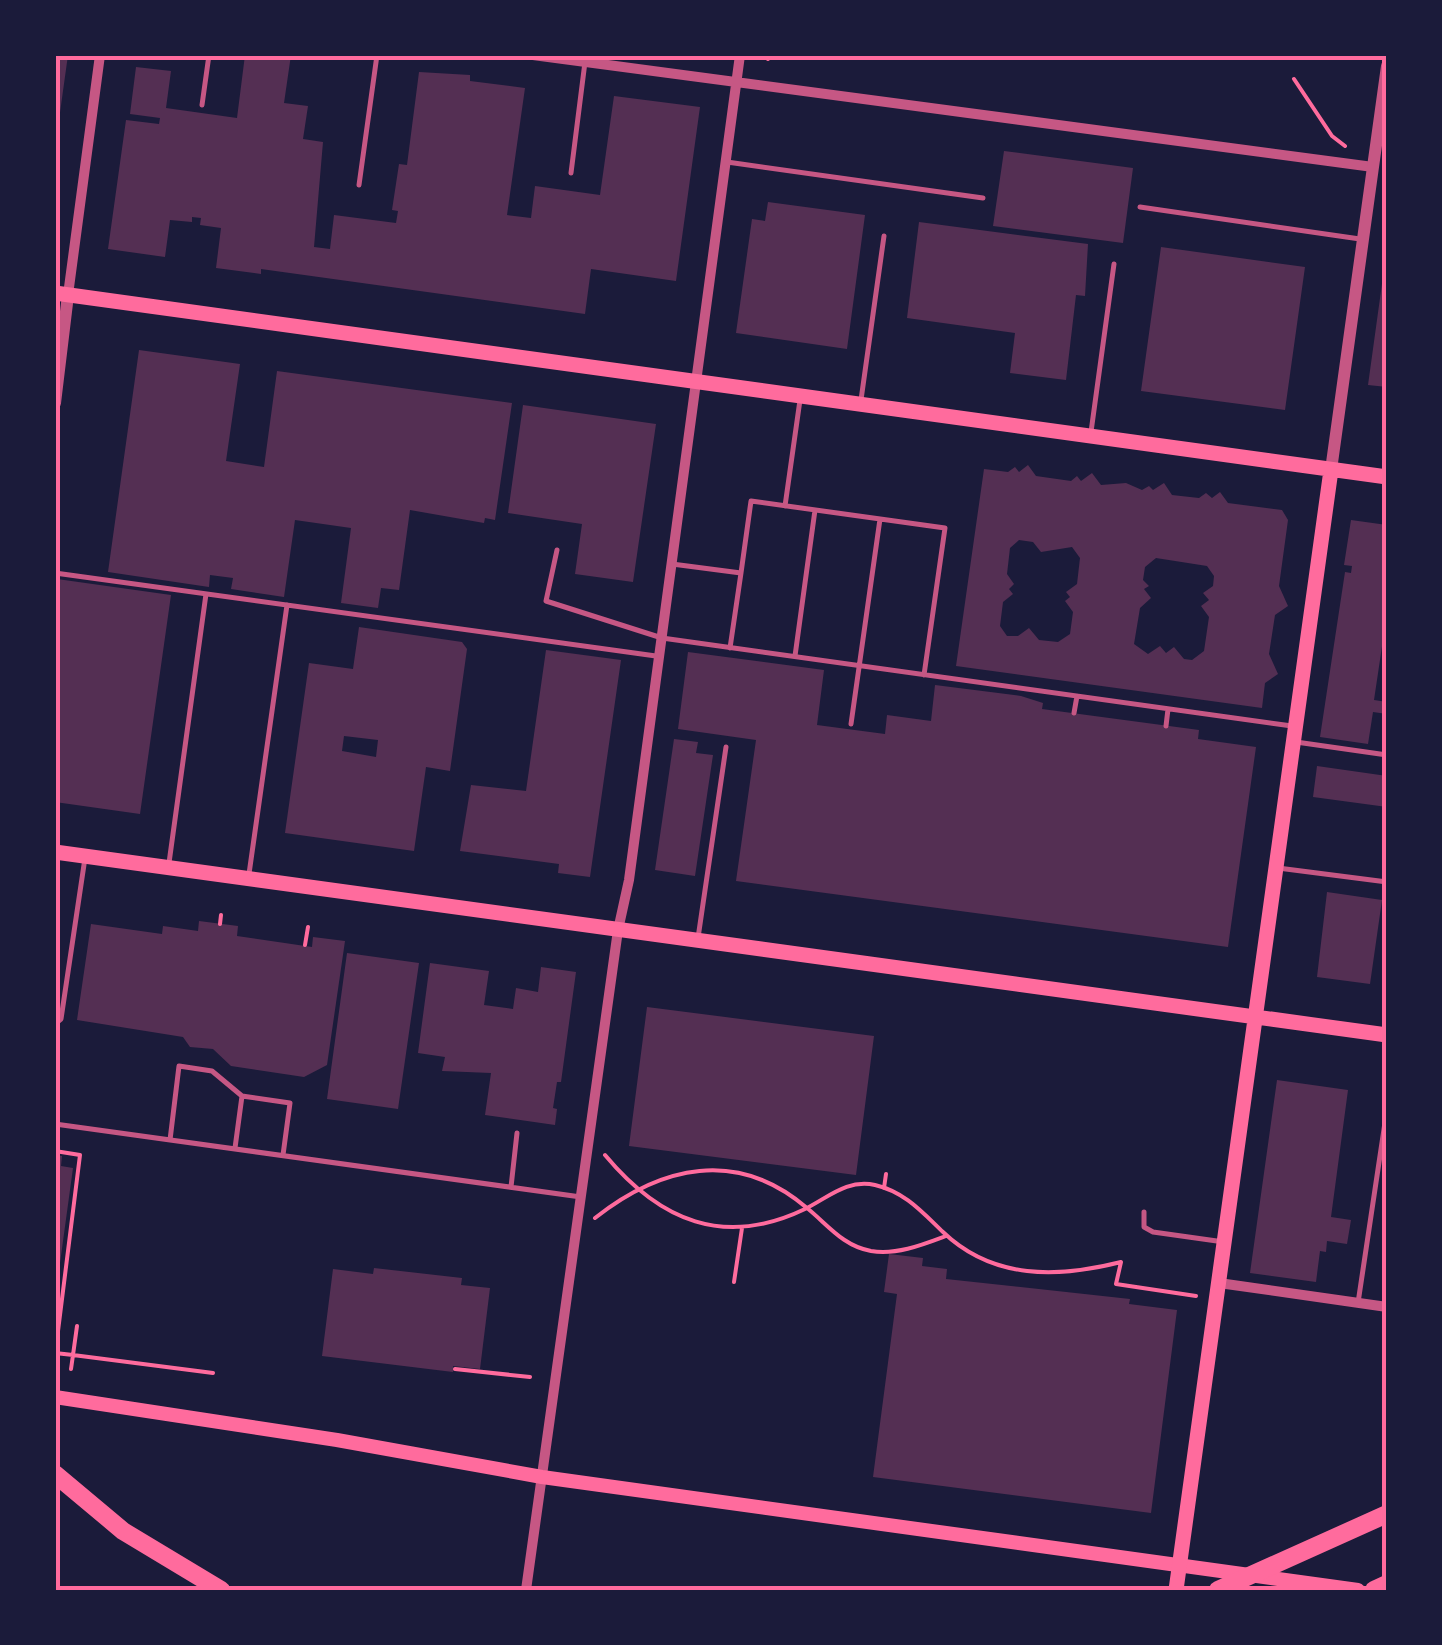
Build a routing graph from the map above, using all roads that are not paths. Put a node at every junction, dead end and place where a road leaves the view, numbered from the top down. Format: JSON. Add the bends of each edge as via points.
{"nodes":[{"id":1,"x":100,"y":55,"type":"edge"},
{"id":2,"x":209,"y":55,"type":"edge"},
{"id":3,"x":377,"y":55,"type":"edge"},
{"id":4,"x":533,"y":55,"type":"edge"},
{"id":5,"x":740,"y":55,"type":"edge"},
{"id":6,"x":586,"y":62,"type":"junction"},
{"id":7,"x":1387,"y":66,"type":"edge"},
{"id":8,"x":735,"y":82,"type":"junction"},
{"id":9,"x":202,"y":105,"type":"dead end"},
{"id":10,"x":724,"y":162,"type":"junction"},
{"id":11,"x":1373,"y":167,"type":"junction"},
{"id":12,"x":572,"y":173,"type":"dead end"},
{"id":13,"x":359,"y":185,"type":"dead end"},
{"id":14,"x":983,"y":198,"type":"dead end"},
{"id":15,"x":1140,"y":206,"type":"dead end"},
{"id":16,"x":884,"y":236,"type":"dead end"},
{"id":17,"x":1363,"y":240,"type":"junction"},
{"id":18,"x":1114,"y":264,"type":"dead end"},
{"id":19,"x":62,"y":294,"type":"edge"},
{"id":20,"x":696,"y":381,"type":"junction"},
{"id":21,"x":800,"y":395,"type":"junction"},
{"id":22,"x":55,"y":403,"type":"edge"},
{"id":23,"x":860,"y":403,"type":"junction"},
{"id":24,"x":1090,"y":435,"type":"junction"},
{"id":25,"x":1331,"y":470,"type":"junction"},
{"id":26,"x":1387,"y":477,"type":"edge"},
{"id":27,"x":785,"y":506,"type":"junction"},
{"id":28,"x":816,"y":510,"type":"junction"},
{"id":29,"x":880,"y":519,"type":"junction"},
{"id":30,"x":557,"y":550,"type":"dead end"},
{"id":31,"x":672,"y":564,"type":"junction"},
{"id":32,"x":55,"y":573,"type":"edge"},
{"id":33,"x":741,"y":573,"type":"junction"},
{"id":34,"x":206,"y":594,"type":"junction"},
{"id":35,"x":287,"y":605,"type":"junction"},
{"id":36,"x":662,"y":638,"type":"junction"},
{"id":37,"x":730,"y":648,"type":"junction"},
{"id":38,"x":659,"y":656,"type":"junction"},
{"id":39,"x":795,"y":657,"type":"junction"},
{"id":40,"x":859,"y":666,"type":"junction"},
{"id":41,"x":924,"y":675,"type":"junction"},
{"id":42,"x":1077,"y":696,"type":"junction"},
{"id":43,"x":1168,"y":709,"type":"junction"},
{"id":44,"x":1074,"y":713,"type":"dead end"},
{"id":45,"x":851,"y":724,"type":"dead end"},
{"id":46,"x":1166,"y":726,"type":"dead end"},
{"id":47,"x":1294,"y":734,"type":"junction"},
{"id":48,"x":726,"y":748,"type":"dead end"},
{"id":49,"x":1387,"y":755,"type":"edge"},
{"id":50,"x":55,"y":852,"type":"edge"},
{"id":51,"x":85,"y":856,"type":"junction"},
{"id":52,"x":168,"y":868,"type":"junction"},
{"id":53,"x":1276,"y":868,"type":"junction"},
{"id":54,"x":248,"y":879,"type":"junction"},
{"id":55,"x":1387,"y":882,"type":"edge"},
{"id":56,"x":618,"y":930,"type":"junction"},
{"id":57,"x":698,"y":941,"type":"junction"},
{"id":58,"x":1255,"y":1016,"type":"junction"},
{"id":59,"x":55,"y":1024,"type":"edge"},
{"id":60,"x":1387,"y":1035,"type":"edge"},
{"id":61,"x":242,"y":1096,"type":"junction"},
{"id":62,"x":1387,"y":1109,"type":"edge"},
{"id":63,"x":55,"y":1124,"type":"edge"},
{"id":64,"x":517,"y":1134,"type":"dead end"},
{"id":65,"x":170,"y":1140,"type":"junction"},
{"id":66,"x":235,"y":1148,"type":"junction"},
{"id":67,"x":283,"y":1155,"type":"junction"},
{"id":68,"x":511,"y":1187,"type":"junction"},
{"id":69,"x":581,"y":1197,"type":"junction"},
{"id":70,"x":1144,"y":1212,"type":"dead end"},
{"id":71,"x":1225,"y":1242,"type":"junction"},
{"id":72,"x":1218,"y":1291,"type":"junction"},
{"id":73,"x":1358,"y":1302,"type":"junction"},
{"id":74,"x":1387,"y":1307,"type":"edge"},
{"id":75,"x":55,"y":1397,"type":"edge"},
{"id":76,"x":55,"y":1474,"type":"edge"},
{"id":77,"x":542,"y":1477,"type":"junction"},
{"id":78,"x":1387,"y":1514,"type":"edge"},
{"id":79,"x":1180,"y":1566,"type":"junction"},
{"id":80,"x":1387,"y":1584,"type":"edge"},
{"id":81,"x":221,"y":1590,"type":"edge"},
{"id":82,"x":526,"y":1590,"type":"edge"},
{"id":83,"x":1176,"y":1590,"type":"edge"},
{"id":84,"x":1218,"y":1590,"type":"edge"},
{"id":85,"x":1358,"y":1590,"type":"edge"},
{"id":86,"x":1374,"y":1590,"type":"edge"}],
"edges":[{"from":1,"to":19,"type":"street"},
{"from":2,"to":9,"type":"lane"},
{"from":3,"to":13,"type":"lane"},
{"from":4,"to":6,"type":"street"},
{"from":5,"to":8,"type":"street"},
{"from":6,"to":8,"type":"street"},
{"from":6,"to":12,"type":"lane"},
{"from":7,"to":11,"type":"street"},
{"from":8,"to":10,"type":"street"},
{"from":8,"to":11,"type":"street"},
{"from":10,"to":14,"type":"lane"},
{"from":10,"to":20,"type":"street"},
{"from":11,"to":17,"type":"street"},
{"from":15,"to":17,"type":"lane"},
{"from":16,"to":23,"type":"lane"},
{"from":17,"to":25,"type":"street"},
{"from":18,"to":24,"type":"lane"},
{"from":19,"to":20,"type":"main road"},
{"from":19,"to":22,"type":"street"},
{"from":20,"to":21,"type":"main road"},
{"from":20,"to":31,"type":"street"},
{"from":21,"to":23,"type":"main road"},
{"from":21,"to":27,"type":"lane"},
{"from":23,"to":24,"type":"main road"},
{"from":24,"to":25,"type":"main road"},
{"from":25,"to":26,"type":"main road"},
{"from":25,"to":47,"type":"main road"},
{"from":27,"to":28,"type":"lane"},
{"from":27,"to":33,"type":"lane","via":[[751,501]]},
{"from":28,"to":29,"type":"lane"},
{"from":28,"to":39,"type":"lane"},
{"from":29,"to":40,"type":"lane"},
{"from":29,"to":41,"type":"lane","via":[[945,528]]},
{"from":30,"to":36,"type":"lane","via":[[546,601]]},
{"from":31,"to":33,"type":"lane"},
{"from":31,"to":36,"type":"street"},
{"from":32,"to":34,"type":"lane"},
{"from":33,"to":37,"type":"lane"},
{"from":34,"to":35,"type":"lane"},
{"from":34,"to":52,"type":"lane"},
{"from":35,"to":38,"type":"lane"},
{"from":35,"to":54,"type":"lane"},
{"from":36,"to":37,"type":"lane"},
{"from":36,"to":38,"type":"street"},
{"from":37,"to":39,"type":"lane"},
{"from":38,"to":56,"type":"street"},
{"from":39,"to":40,"type":"lane"},
{"from":40,"to":41,"type":"lane"},
{"from":40,"to":45,"type":"lane"},
{"from":41,"to":42,"type":"lane"},
{"from":42,"to":43,"type":"lane"},
{"from":42,"to":44,"type":"lane"},
{"from":43,"to":46,"type":"lane"},
{"from":43,"to":47,"type":"lane"},
{"from":47,"to":49,"type":"lane"},
{"from":47,"to":53,"type":"main road"},
{"from":48,"to":57,"type":"lane"},
{"from":50,"to":51,"type":"main road"},
{"from":51,"to":52,"type":"main road"},
{"from":51,"to":59,"type":"lane","via":[[61,1019]]},
{"from":52,"to":54,"type":"main road"},
{"from":53,"to":55,"type":"lane"},
{"from":53,"to":58,"type":"main road"},
{"from":54,"to":56,"type":"main road"},
{"from":56,"to":57,"type":"main road"},
{"from":56,"to":69,"type":"street"},
{"from":57,"to":58,"type":"main road"},
{"from":58,"to":60,"type":"main road"},
{"from":58,"to":71,"type":"main road"},
{"from":61,"to":65,"type":"lane","via":[[212,1071],[179,1066]]},
{"from":61,"to":66,"type":"lane"},
{"from":61,"to":67,"type":"lane","via":[[290,1104]]},
{"from":62,"to":73,"type":"lane"},
{"from":63,"to":65,"type":"lane"},
{"from":64,"to":68,"type":"lane"},
{"from":65,"to":66,"type":"lane"},
{"from":66,"to":67,"type":"lane"},
{"from":67,"to":68,"type":"lane"},
{"from":68,"to":69,"type":"lane"},
{"from":69,"to":77,"type":"street"},
{"from":70,"to":71,"type":"lane","via":[[1144,1227],[1153,1232]]},
{"from":71,"to":72,"type":"main road"},
{"from":72,"to":73,"type":"street"},
{"from":72,"to":79,"type":"main road"},
{"from":73,"to":74,"type":"street"},
{"from":75,"to":77,"type":"main road"},
{"from":76,"to":81,"type":"highway","via":[[122,1531]]},
{"from":77,"to":79,"type":"main road"},
{"from":77,"to":82,"type":"street"},
{"from":78,"to":84,"type":"highway"},
{"from":79,"to":83,"type":"main road"},
{"from":79,"to":85,"type":"main road"},
{"from":80,"to":86,"type":"highway"}]}
